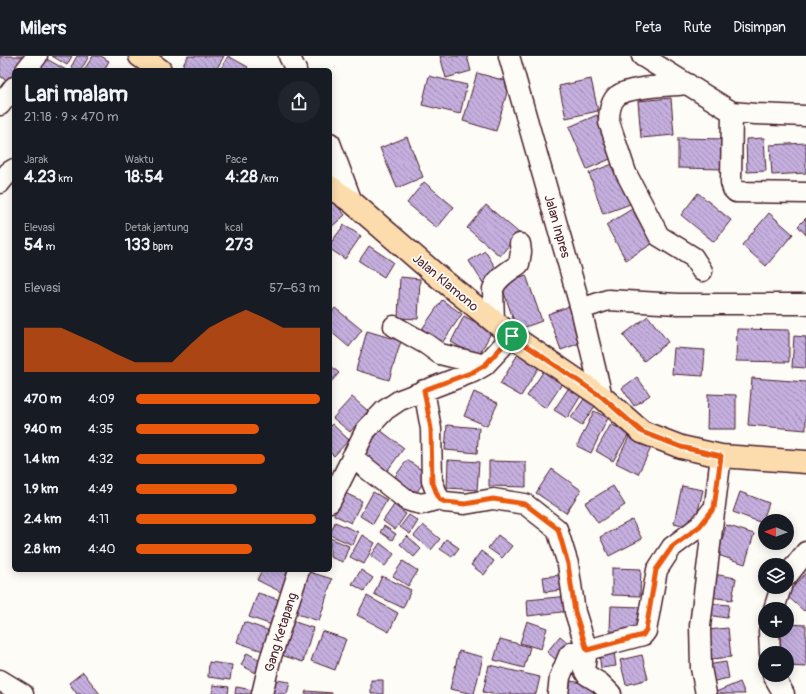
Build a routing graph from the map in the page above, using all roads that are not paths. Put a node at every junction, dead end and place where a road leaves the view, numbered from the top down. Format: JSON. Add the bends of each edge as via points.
{"nodes":[{"id":1,"x":37,"y":56,"type":"edge"},
{"id":2,"x":140,"y":56,"type":"edge"},
{"id":3,"x":290,"y":56,"type":"edge"},
{"id":4,"x":509,"y":56,"type":"edge"},
{"id":5,"x":642,"y":56,"type":"edge"},
{"id":6,"x":28,"y":68,"type":"edge"},
{"id":7,"x":157,"y":68,"type":"edge"},
{"id":8,"x":295,"y":68,"type":"edge"},
{"id":9,"x":688,"y":84,"type":"junction"},
{"id":10,"x":12,"y":90,"type":"edge"},
{"id":11,"x":0,"y":105,"type":"edge"},
{"id":12,"x":732,"y":112,"type":"junction"},
{"id":13,"x":806,"y":116,"type":"edge"},
{"id":14,"x":332,"y":148,"type":"edge"},
{"id":15,"x":12,"y":170,"type":"edge"},
{"id":16,"x":0,"y":183,"type":"edge"},
{"id":17,"x":332,"y":188,"type":"edge"},
{"id":18,"x":806,"y":193,"type":"edge"},
{"id":19,"x":352,"y":202,"type":"junction"},
{"id":20,"x":520,"y":244,"type":"dead end"},
{"id":21,"x":702,"y":271,"type":"dead end"},
{"id":22,"x":806,"y":304,"type":"edge"},
{"id":23,"x":581,"y":309,"type":"junction"},
{"id":24,"x":494,"y":322,"type":"junction"},
{"id":25,"x":394,"y":326,"type":"dead end"},
{"id":26,"x":512,"y":336,"type":"junction"},
{"id":27,"x":485,"y":365,"type":"junction"},
{"id":28,"x":424,"y":390,"type":"junction"},
{"id":29,"x":602,"y":397,"type":"junction"},
{"id":30,"x":721,"y":456,"type":"junction"},
{"id":31,"x":352,"y":457,"type":"junction"},
{"id":32,"x":806,"y":462,"type":"edge"},
{"id":33,"x":332,"y":495,"type":"edge"},
{"id":34,"x":439,"y":499,"type":"junction"},
{"id":35,"x":714,"y":508,"type":"junction"},
{"id":36,"x":806,"y":552,"type":"edge"},
{"id":37,"x":794,"y":567,"type":"edge"},
{"id":38,"x":298,"y":572,"type":"edge"},
{"id":39,"x":587,"y":650,"type":"junction"},
{"id":40,"x":701,"y":668,"type":"junction"},
{"id":41,"x":0,"y":680,"type":"edge"},
{"id":42,"x":777,"y":682,"type":"edge"},
{"id":43,"x":23,"y":694,"type":"edge"},
{"id":44,"x":262,"y":694,"type":"edge"},
{"id":45,"x":558,"y":694,"type":"edge"},
{"id":46,"x":611,"y":694,"type":"edge"},
{"id":47,"x":692,"y":694,"type":"edge"},
{"id":48,"x":706,"y":694,"type":"edge"},
{"id":49,"x":784,"y":694,"type":"edge"}],
"edges":[{"from":1,"to":6,"type":"street"},
{"from":2,"to":7,"type":"main road"},
{"from":3,"to":8,"type":"street"},
{"from":4,"to":23,"type":"street","name":"Jalan Inpres"},
{"from":5,"to":9,"type":"street"},
{"from":9,"to":12,"type":"street"},
{"from":9,"to":21,"type":"street","via":[[636,89],[617,96],[612,104],[609,122],[626,172],[659,236],[693,257]]},
{"from":10,"to":11,"type":"street"},
{"from":12,"to":13,"type":"street"},
{"from":12,"to":18,"type":"street","via":[[733,189],[736,192]]},
{"from":14,"to":19,"type":"street"},
{"from":15,"to":16,"type":"street"},
{"from":17,"to":19,"type":"main road","name":"Jalan Klamono"},
{"from":19,"to":24,"type":"main road","name":"Jalan Klamono"},
{"from":20,"to":24,"type":"street","via":[[519,264],[498,280],[493,289]]},
{"from":22,"to":23,"type":"street","via":[[678,304],[608,300]]},
{"from":23,"to":29,"type":"street","name":"Jalan Inpres"},
{"from":24,"to":26,"type":"main road","name":"Jalan Klamono"},
{"from":25,"to":27,"type":"street","via":[[440,354]]},
{"from":26,"to":27,"type":"street"},
{"from":26,"to":29,"type":"main road","name":"Jalan Klamono"},
{"from":27,"to":28,"type":"street"},
{"from":28,"to":31,"type":"street","via":[[400,400],[385,410],[366,430]]},
{"from":28,"to":34,"type":"street","via":[[431,429],[432,481]]},
{"from":29,"to":30,"type":"main road","name":"Jalan Klamono","via":[[642,432],[681,447]]},
{"from":30,"to":32,"type":"main road","name":"Jalan Klamono"},
{"from":30,"to":35,"type":"street"},
{"from":31,"to":33,"type":"street"},
{"from":31,"to":34,"type":"street","via":[[407,500],[422,504]]},
{"from":34,"to":39,"type":"street","via":[[465,504],[493,499],[525,504],[558,529],[568,564],[575,612]]},
{"from":35,"to":39,"type":"street","via":[[700,526],[672,547],[656,570],[643,635]]},
{"from":35,"to":40,"type":"street","via":[[700,626]]},
{"from":36,"to":37,"type":"street"},
{"from":38,"to":44,"type":"street","name":"Gang Ketapang","via":[[270,660]]},
{"from":39,"to":45,"type":"street","via":[[569,655],[560,677]]},
{"from":39,"to":46,"type":"street","via":[[584,670]]},
{"from":40,"to":47,"type":"street"},
{"from":40,"to":48,"type":"street"},
{"from":41,"to":43,"type":"street"},
{"from":42,"to":49,"type":"street"}]}
